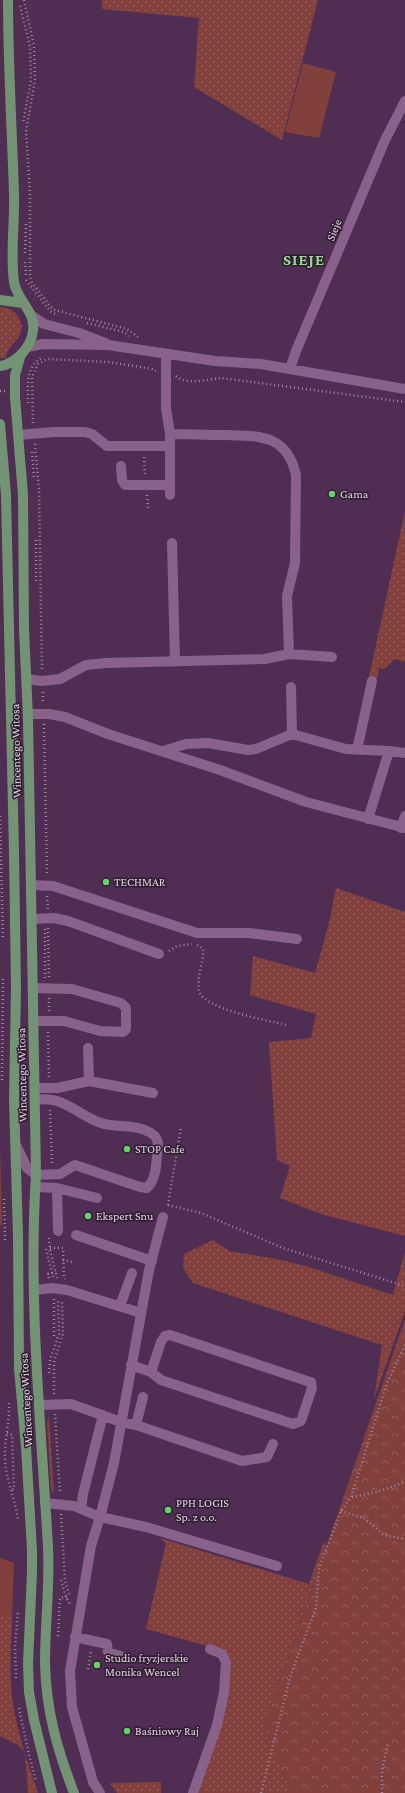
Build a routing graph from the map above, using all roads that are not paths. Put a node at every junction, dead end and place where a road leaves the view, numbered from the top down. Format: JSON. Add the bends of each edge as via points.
{"nodes":[{"id":1,"x":8,"y":0,"type":"edge"},
{"id":2,"x":405,"y":101,"type":"edge"},
{"id":3,"x":0,"y":300,"type":"edge"},
{"id":4,"x":22,"y":303,"type":"junction"},
{"id":5,"x":32,"y":316,"type":"junction"},
{"id":6,"x":108,"y":345,"type":"junction"},
{"id":7,"x":24,"y":350,"type":"junction"},
{"id":8,"x":166,"y":354,"type":"junction"},
{"id":9,"x":0,"y":366,"type":"edge"},
{"id":10,"x":290,"y":370,"type":"junction"},
{"id":11,"x":405,"y":388,"type":"edge"},
{"id":12,"x":0,"y":424,"type":"edge"},
{"id":13,"x":170,"y":434,"type":"junction"},
{"id":14,"x":19,"y":435,"type":"junction"},
{"id":15,"x":170,"y":446,"type":"junction"},
{"id":16,"x":121,"y":466,"type":"dead end"},
{"id":17,"x":170,"y":485,"type":"junction"},
{"id":18,"x":170,"y":495,"type":"dead end"},
{"id":19,"x":172,"y":543,"type":"dead end"},
{"id":20,"x":288,"y":654,"type":"junction"},
{"id":21,"x":332,"y":657,"type":"dead end"},
{"id":22,"x":175,"y":662,"type":"junction"},
{"id":23,"x":26,"y":679,"type":"junction"},
{"id":24,"x":372,"y":681,"type":"dead end"},
{"id":25,"x":291,"y":686,"type":"dead end"},
{"id":26,"x":28,"y":714,"type":"junction"},
{"id":27,"x":292,"y":734,"type":"junction"},
{"id":28,"x":357,"y":750,"type":"junction"},
{"id":29,"x":163,"y":751,"type":"junction"},
{"id":30,"x":388,"y":751,"type":"junction"},
{"id":31,"x":405,"y":752,"type":"edge"},
{"id":32,"x":405,"y":816,"type":"edge"},
{"id":33,"x":368,"y":819,"type":"junction"},
{"id":34,"x":403,"y":828,"type":"edge"},
{"id":35,"x":32,"y":885,"type":"junction"},
{"id":36,"x":32,"y":919,"type":"junction"},
{"id":37,"x":297,"y":939,"type":"dead end"},
{"id":38,"x":159,"y":954,"type":"road end"},
{"id":39,"x":33,"y":988,"type":"junction"},
{"id":40,"x":34,"y":1021,"type":"junction"},
{"id":41,"x":88,"y":1048,"type":"dead end"},
{"id":42,"x":89,"y":1081,"type":"junction"},
{"id":43,"x":35,"y":1088,"type":"junction"},
{"id":44,"x":153,"y":1093,"type":"dead end"},
{"id":45,"x":35,"y":1099,"type":"junction"},
{"id":46,"x":15,"y":1144,"type":"junction"},
{"id":47,"x":36,"y":1175,"type":"junction"},
{"id":48,"x":36,"y":1187,"type":"junction"},
{"id":49,"x":57,"y":1188,"type":"junction"},
{"id":50,"x":97,"y":1198,"type":"dead end"},
{"id":51,"x":163,"y":1217,"type":"road end"},
{"id":52,"x":53,"y":1232,"type":"road end"},
{"id":53,"x":76,"y":1236,"type":"dead end"},
{"id":54,"x":152,"y":1262,"type":"junction"},
{"id":55,"x":132,"y":1273,"type":"dead end"},
{"id":56,"x":35,"y":1290,"type":"junction"},
{"id":57,"x":120,"y":1306,"type":"junction"},
{"id":58,"x":141,"y":1313,"type":"junction"},
{"id":59,"x":131,"y":1365,"type":"junction"},
{"id":60,"x":150,"y":1372,"type":"junction"},
{"id":61,"x":143,"y":1397,"type":"dead end"},
{"id":62,"x":40,"y":1405,"type":"junction"},
{"id":63,"x":103,"y":1416,"type":"junction"},
{"id":64,"x":121,"y":1422,"type":"junction"},
{"id":65,"x":136,"y":1426,"type":"junction"},
{"id":66,"x":273,"y":1444,"type":"dead end"},
{"id":67,"x":45,"y":1504,"type":"junction"},
{"id":68,"x":81,"y":1509,"type":"junction"},
{"id":69,"x":100,"y":1517,"type":"junction"},
{"id":70,"x":277,"y":1566,"type":"dead end"},
{"id":71,"x":75,"y":1637,"type":"junction"},
{"id":72,"x":210,"y":1649,"type":"dead end"},
{"id":73,"x":120,"y":1656,"type":"dead end"},
{"id":74,"x":52,"y":1793,"type":"edge"},
{"id":75,"x":74,"y":1793,"type":"edge"},
{"id":76,"x":100,"y":1793,"type":"edge"},
{"id":77,"x":193,"y":1793,"type":"edge"}],
"edges":[{"from":1,"to":4,"type":"main road","via":[[14,274],[15,288]]},
{"from":2,"to":10,"type":"street","name":"Sieje","via":[[385,140]]},
{"from":3,"to":4,"type":"main road"},
{"from":4,"to":5,"type":"main road"},
{"from":5,"to":6,"type":"street","via":[[44,324],[79,333]]},
{"from":5,"to":7,"type":"main road","name":"Wincentego Witosa","via":[[32,338]]},
{"from":6,"to":7,"type":"street","via":[[43,344]]},
{"from":6,"to":8,"type":"street"},
{"from":7,"to":9,"type":"main road","via":[[13,362]]},
{"from":7,"to":14,"type":"main road","name":"Wincentego Witosa","via":[[15,375]]},
{"from":8,"to":10,"type":"street"},
{"from":8,"to":13,"type":"street","via":[[166,408]]},
{"from":10,"to":11,"type":"street"},
{"from":12,"to":46,"type":"main road","name":"Wincentego Witosa","via":[[6,495],[12,763],[16,961]]},
{"from":13,"to":15,"type":"street"},
{"from":13,"to":20,"type":"street","via":[[266,438],[282,447],[294,465],[296,564],[287,596]]},
{"from":14,"to":15,"type":"street","via":[[89,433],[111,447]]},
{"from":14,"to":23,"type":"main road","name":"Wincentego Witosa","via":[[23,495]]},
{"from":15,"to":17,"type":"street"},
{"from":16,"to":17,"type":"street","via":[[125,486]]},
{"from":17,"to":18,"type":"street"},
{"from":19,"to":22,"type":"street"},
{"from":20,"to":21,"type":"street"},
{"from":20,"to":22,"type":"street","via":[[265,659]]},
{"from":22,"to":23,"type":"street","via":[[86,665],[65,677],[42,681]]},
{"from":23,"to":26,"type":"main road","name":"Wincentego Witosa"},
{"from":24,"to":28,"type":"street"},
{"from":25,"to":27,"type":"street"},
{"from":26,"to":29,"type":"street","via":[[65,718]]},
{"from":26,"to":35,"type":"main road","name":"Wincentego Witosa"},
{"from":27,"to":28,"type":"street","via":[[332,746]]},
{"from":27,"to":29,"type":"street","via":[[256,749],[208,743],[186,744]]},
{"from":28,"to":30,"type":"street"},
{"from":29,"to":33,"type":"street","via":[[306,802]]},
{"from":30,"to":31,"type":"street"},
{"from":30,"to":33,"type":"street"},
{"from":32,"to":34,"type":"street"},
{"from":33,"to":34,"type":"street"},
{"from":35,"to":36,"type":"main road","name":"Wincentego Witosa"},
{"from":35,"to":37,"type":"street","via":[[47,885],[197,933],[249,933]]},
{"from":36,"to":38,"type":"street","via":[[68,921]]},
{"from":36,"to":39,"type":"main road","name":"Wincentego Witosa"},
{"from":39,"to":40,"type":"main road","name":"Wincentego Witosa"},
{"from":39,"to":40,"type":"street","via":[[72,989],[124,1004],[126,1008],[126,1029],[123,1032],[109,1032],[71,1022]]},
{"from":40,"to":43,"type":"main road","name":"Wincentego Witosa"},
{"from":41,"to":42,"type":"street"},
{"from":42,"to":43,"type":"street","via":[[64,1087]]},
{"from":42,"to":44,"type":"street"},
{"from":43,"to":45,"type":"main road","name":"Wincentego Witosa"},
{"from":45,"to":47,"type":"main road","name":"Wincentego Witosa"},
{"from":45,"to":47,"type":"street","via":[[56,1101],[103,1124],[146,1130],[154,1134],[158,1144],[154,1177],[147,1188],[75,1165],[66,1172]]},
{"from":46,"to":47,"type":"street","via":[[27,1168]]},
{"from":46,"to":74,"type":"main road","name":"Wincentego Witosa","via":[[19,1368],[32,1566],[28,1664],[34,1720]]},
{"from":47,"to":48,"type":"main road","name":"Wincentego Witosa"},
{"from":48,"to":49,"type":"street"},
{"from":48,"to":56,"type":"main road","name":"Wincentego Witosa"},
{"from":49,"to":50,"type":"street"},
{"from":49,"to":52,"type":"street"},
{"from":51,"to":54,"type":"street"},
{"from":53,"to":54,"type":"street"},
{"from":54,"to":58,"type":"street"},
{"from":55,"to":57,"type":"street"},
{"from":56,"to":57,"type":"street","via":[[56,1288]]},
{"from":56,"to":62,"type":"main road","name":"Wincentego Witosa"},
{"from":57,"to":58,"type":"street"},
{"from":58,"to":59,"type":"street"},
{"from":59,"to":60,"type":"street"},
{"from":59,"to":64,"type":"street"},
{"from":60,"to":60,"type":"street","via":[[167,1382],[293,1424],[301,1421],[312,1388],[311,1382],[168,1335],[161,1342]]},
{"from":61,"to":65,"type":"street"},
{"from":62,"to":63,"type":"street","via":[[71,1404]]},
{"from":62,"to":67,"type":"main road","name":"Wincentego Witosa"},
{"from":63,"to":64,"type":"street"},
{"from":63,"to":68,"type":"street"},
{"from":64,"to":65,"type":"street"},
{"from":64,"to":69,"type":"street","via":[[114,1463]]},
{"from":65,"to":66,"type":"street","via":[[245,1462],[267,1457]]},
{"from":67,"to":68,"type":"street","via":[[74,1506]]},
{"from":67,"to":75,"type":"main road","name":"Wincentego Witosa","via":[[49,1573],[45,1663],[48,1705],[60,1756]]},
{"from":68,"to":69,"type":"street"},
{"from":69,"to":70,"type":"street","via":[[146,1527]]},
{"from":69,"to":71,"type":"street","via":[[91,1546]]},
{"from":71,"to":73,"type":"street","via":[[107,1644],[108,1652]]},
{"from":71,"to":76,"type":"street","via":[[70,1671],[72,1706],[94,1782]]},
{"from":72,"to":77,"type":"street","via":[[222,1654],[226,1662],[224,1692],[217,1726]]}]}
